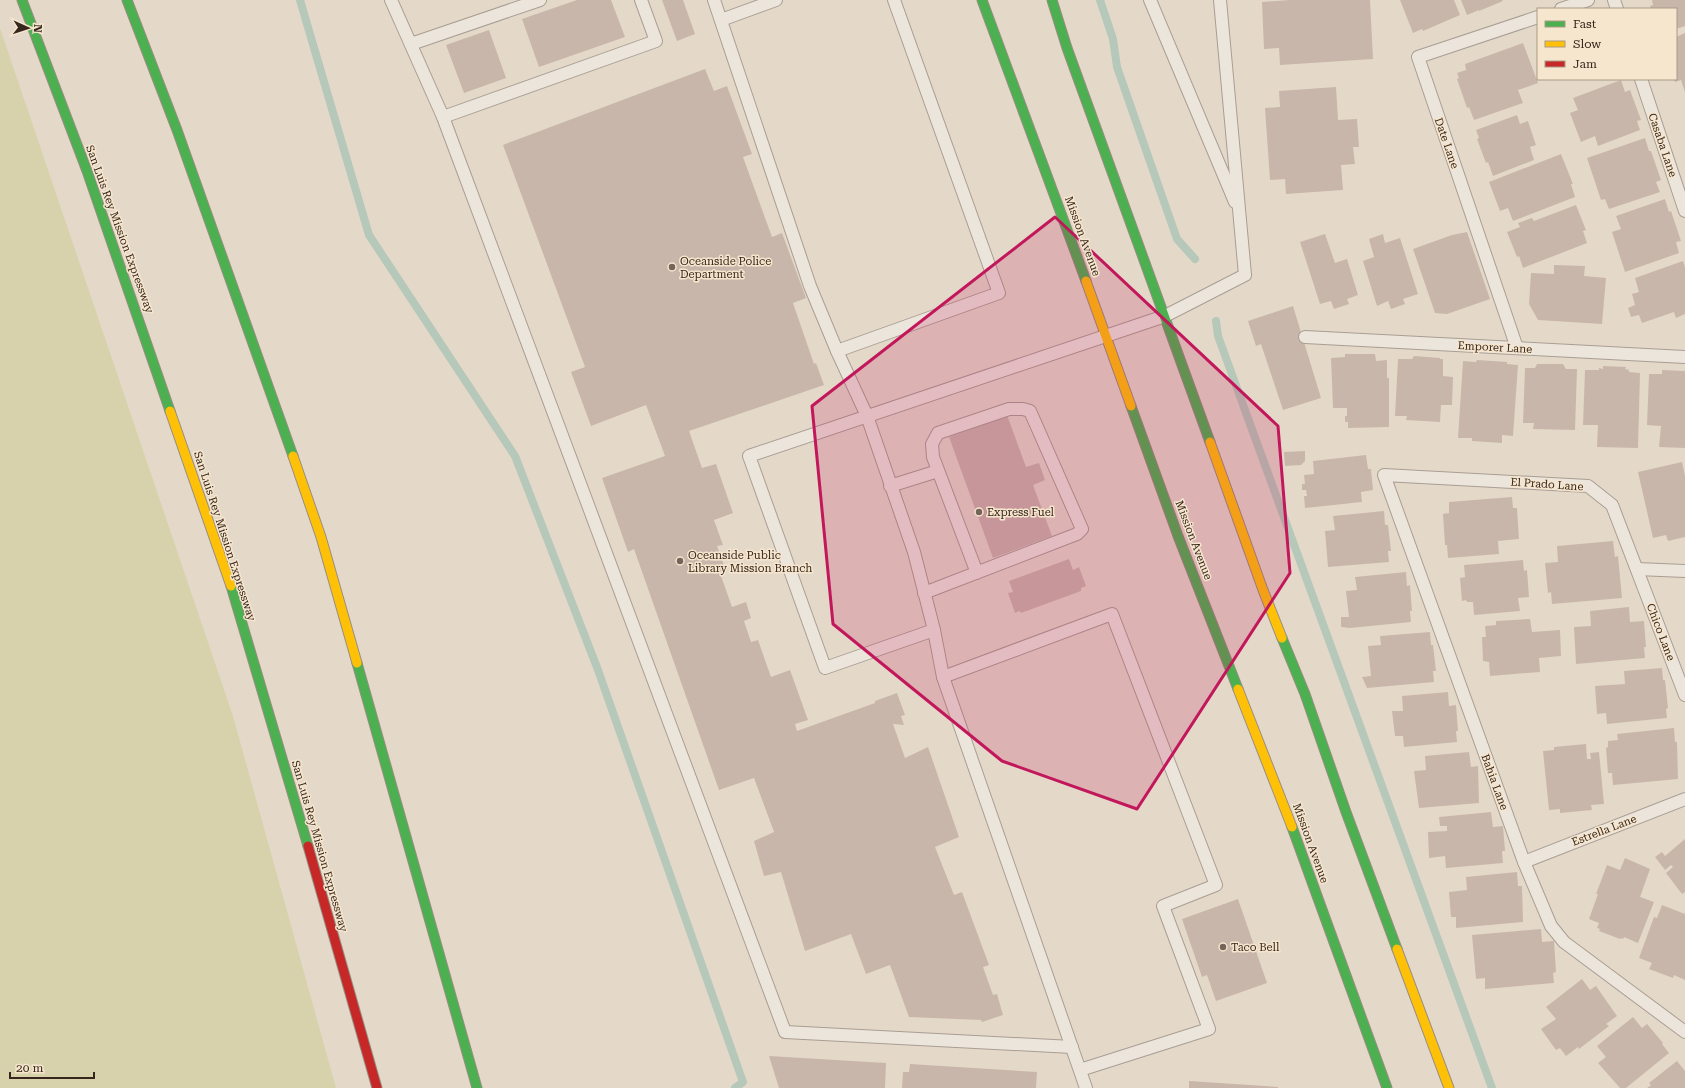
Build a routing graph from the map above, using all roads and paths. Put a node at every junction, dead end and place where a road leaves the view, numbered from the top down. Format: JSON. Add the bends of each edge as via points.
{"nodes":[{"id":1,"x":22,"y":0,"type":"edge"},
{"id":2,"x":127,"y":0,"type":"edge"},
{"id":3,"x":391,"y":0,"type":"edge"},
{"id":4,"x":540,"y":0,"type":"edge"},
{"id":5,"x":641,"y":0,"type":"edge"},
{"id":6,"x":714,"y":0,"type":"edge"},
{"id":7,"x":776,"y":0,"type":"edge"},
{"id":8,"x":894,"y":0,"type":"edge"},
{"id":9,"x":982,"y":0,"type":"edge"},
{"id":10,"x":1052,"y":0,"type":"edge"},
{"id":11,"x":1150,"y":0,"type":"edge"},
{"id":12,"x":1220,"y":0,"type":"edge"},
{"id":13,"x":1588,"y":0,"type":"edge"},
{"id":14,"x":1564,"y":8,"type":"edge"},
{"id":15,"x":1537,"y":17,"type":"edge"},
{"id":16,"x":721,"y":20,"type":"junction"},
{"id":17,"x":411,"y":44,"type":"junction"},
{"id":18,"x":1641,"y":80,"type":"edge"},
{"id":19,"x":443,"y":117,"type":"junction"},
{"id":20,"x":1685,"y":211,"type":"edge"},
{"id":21,"x":1240,"y":213,"type":"junction"},
{"id":22,"x":1165,"y":316,"type":"junction"},
{"id":23,"x":1106,"y":336,"type":"junction"},
{"id":24,"x":1305,"y":337,"type":"dead end"},
{"id":25,"x":1517,"y":348,"type":"junction"},
{"id":26,"x":837,"y":351,"type":"junction"},
{"id":27,"x":1685,"y":357,"type":"edge"},
{"id":28,"x":867,"y":416,"type":"junction"},
{"id":29,"x":938,"y":471,"type":"junction"},
{"id":30,"x":1384,"y":475,"type":"joint"},
{"id":31,"x":890,"y":486,"type":"junction"},
{"id":32,"x":1637,"y":569,"type":"junction"},
{"id":33,"x":1685,"y":571,"type":"edge"},
{"id":34,"x":977,"y":573,"type":"junction"},
{"id":35,"x":924,"y":593,"type":"junction"},
{"id":36,"x":934,"y":630,"type":"junction"},
{"id":37,"x":943,"y":677,"type":"junction"},
{"id":38,"x":1685,"y":695,"type":"edge"},
{"id":39,"x":1685,"y":799,"type":"edge"},
{"id":40,"x":1524,"y":862,"type":"junction"},
{"id":41,"x":1685,"y":1032,"type":"edge"},
{"id":42,"x":1072,"y":1047,"type":"junction"},
{"id":43,"x":1080,"y":1070,"type":"junction"},
{"id":44,"x":377,"y":1088,"type":"edge"},
{"id":45,"x":477,"y":1088,"type":"edge"},
{"id":46,"x":1086,"y":1088,"type":"edge"},
{"id":47,"x":1386,"y":1088,"type":"edge"},
{"id":48,"x":1449,"y":1088,"type":"edge"}],
"edges":[{"from":1,"to":44,"type":"main road","name":"San Luis Rey Mission Expressway","via":[[87,171],[234,596]]},
{"from":2,"to":45,"type":"main road","via":[[249,329],[321,537]]},
{"from":3,"to":17,"type":"lane"},
{"from":4,"to":17,"type":"lane"},
{"from":5,"to":19,"type":"lane","via":[[656,41]]},
{"from":6,"to":16,"type":"lane"},
{"from":7,"to":16,"type":"lane"},
{"from":8,"to":26,"type":"lane","via":[[999,293]]},
{"from":9,"to":23,"type":"main road","name":"Mission Avenue"},
{"from":10,"to":22,"type":"main road","via":[[1069,55]]},
{"from":11,"to":21,"type":"lane"},
{"from":12,"to":21,"type":"lane"},
{"from":13,"to":14,"type":"lane"},
{"from":15,"to":25,"type":"lane","name":"Date Lane","via":[[1418,57]]},
{"from":16,"to":26,"type":"lane","via":[[810,286]]},
{"from":17,"to":19,"type":"lane"},
{"from":18,"to":20,"type":"lane","name":"Casaba Lane"},
{"from":19,"to":42,"type":"lane","via":[[785,1032]]},
{"from":21,"to":22,"type":"lane","via":[[1246,275]]},
{"from":22,"to":23,"type":"lane"},
{"from":22,"to":48,"type":"main road","via":[[1263,590],[1305,694]]},
{"from":23,"to":28,"type":"lane"},
{"from":23,"to":47,"type":"main road","name":"Mission Avenue","via":[[1178,536],[1290,820]]},
{"from":24,"to":25,"type":"lane","name":"Emporer Lane"},
{"from":25,"to":27,"type":"lane","name":"Emporer Lane"},
{"from":26,"to":28,"type":"lane"},
{"from":28,"to":31,"type":"lane"},
{"from":28,"to":36,"type":"lane","via":[[749,456],[825,668]]},
{"from":29,"to":31,"type":"lane"},
{"from":29,"to":34,"type":"lane"},
{"from":29,"to":34,"type":"lane","via":[[932,444],[938,433],[1009,409],[1030,411],[1082,529],[1077,534]]},
{"from":30,"to":32,"type":"lane","name":"El Prado Lane","via":[[1588,486],[1612,505]]},
{"from":30,"to":40,"type":"lane","name":"Bahia Lane"},
{"from":31,"to":35,"type":"lane","via":[[914,552]]},
{"from":32,"to":33,"type":"lane"},
{"from":32,"to":38,"type":"lane","name":"Chico Lane"},
{"from":34,"to":35,"type":"lane"},
{"from":35,"to":36,"type":"lane"},
{"from":36,"to":37,"type":"lane"},
{"from":37,"to":42,"type":"lane"},
{"from":37,"to":43,"type":"lane","via":[[1112,614],[1216,885],[1163,906],[1209,1028]]},
{"from":39,"to":40,"type":"lane","name":"Estrella Lane"},
{"from":40,"to":41,"type":"lane","name":"Bahia Lane","via":[[1551,926],[1564,942]]},
{"from":42,"to":43,"type":"lane"},
{"from":43,"to":46,"type":"lane"}]}
